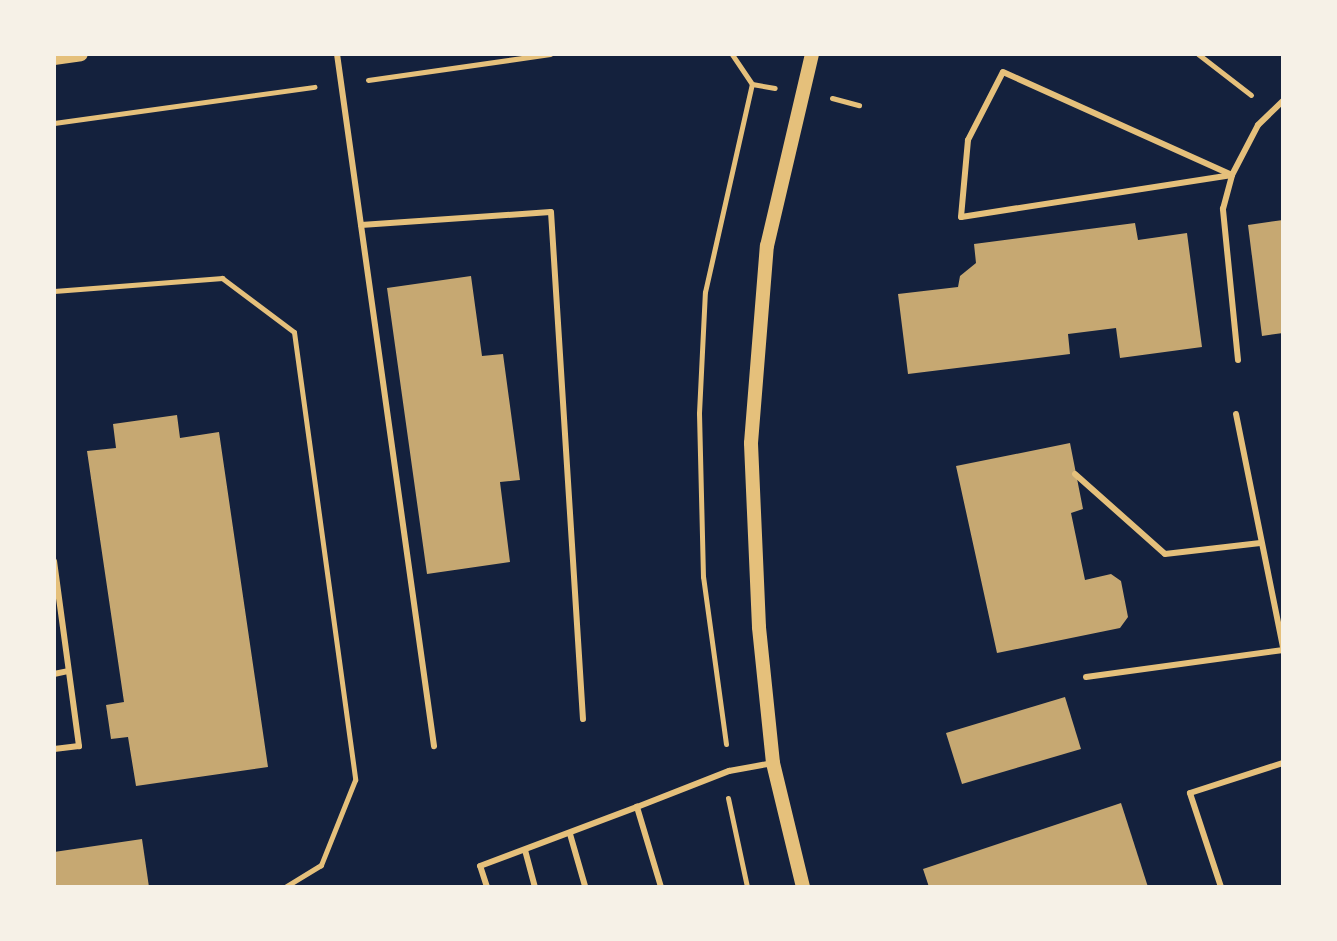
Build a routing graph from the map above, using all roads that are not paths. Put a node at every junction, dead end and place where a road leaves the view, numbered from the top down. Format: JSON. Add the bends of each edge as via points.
{"nodes":[{"id":1,"x":81,"y":54,"type":"edge"},
{"id":2,"x":337,"y":54,"type":"edge"},
{"id":3,"x":812,"y":54,"type":"edge"},
{"id":4,"x":54,"y":58,"type":"edge"},
{"id":5,"x":1283,"y":101,"type":"edge"},
{"id":6,"x":1232,"y":175,"type":"junction"},
{"id":7,"x":361,"y":225,"type":"junction"},
{"id":8,"x":1238,"y":360,"type":"dead end"},
{"id":9,"x":1236,"y":414,"type":"dead end"},
{"id":10,"x":1075,"y":474,"type":"dead end"},
{"id":11,"x":1260,"y":543,"type":"junction"},
{"id":12,"x":54,"y":561,"type":"edge"},
{"id":13,"x":1283,"y":649,"type":"edge"},
{"id":14,"x":68,"y":671,"type":"junction"},
{"id":15,"x":54,"y":674,"type":"edge"},
{"id":16,"x":1086,"y":677,"type":"dead end"},
{"id":17,"x":583,"y":719,"type":"dead end"},
{"id":18,"x":434,"y":746,"type":"dead end"},
{"id":19,"x":54,"y":749,"type":"edge"},
{"id":20,"x":773,"y":763,"type":"junction"},
{"id":21,"x":1283,"y":763,"type":"edge"},
{"id":22,"x":637,"y":807,"type":"junction"},
{"id":23,"x":570,"y":834,"type":"junction"},
{"id":24,"x":525,"y":850,"type":"junction"},
{"id":25,"x":585,"y":886,"type":"edge"},
{"id":26,"x":487,"y":887,"type":"edge"},
{"id":27,"x":535,"y":887,"type":"edge"},
{"id":28,"x":661,"y":887,"type":"edge"},
{"id":29,"x":803,"y":887,"type":"edge"},
{"id":30,"x":1221,"y":887,"type":"edge"}],
"edges":[{"from":1,"to":4,"type":"street"},
{"from":2,"to":7,"type":"lane"},
{"from":3,"to":20,"type":"street","via":[[767,246],[756,338],[752,524]]},
{"from":5,"to":6,"type":"lane"},
{"from":6,"to":6,"type":"lane","via":[[1003,72],[968,140],[961,217]]},
{"from":6,"to":8,"type":"lane","via":[[1223,209]]},
{"from":7,"to":17,"type":"lane","via":[[551,212]]},
{"from":7,"to":18,"type":"lane"},
{"from":9,"to":11,"type":"lane"},
{"from":10,"to":11,"type":"lane","via":[[1165,554]]},
{"from":11,"to":13,"type":"lane"},
{"from":12,"to":14,"type":"lane"},
{"from":13,"to":16,"type":"lane"},
{"from":14,"to":15,"type":"lane"},
{"from":14,"to":19,"type":"lane","via":[[79,746]]},
{"from":20,"to":22,"type":"lane","via":[[729,771]]},
{"from":20,"to":29,"type":"street"},
{"from":21,"to":30,"type":"lane","via":[[1190,793]]},
{"from":22,"to":23,"type":"lane"},
{"from":22,"to":28,"type":"lane"},
{"from":23,"to":24,"type":"lane"},
{"from":23,"to":25,"type":"lane"},
{"from":24,"to":26,"type":"lane","via":[[480,866]]},
{"from":24,"to":27,"type":"lane"}]}
